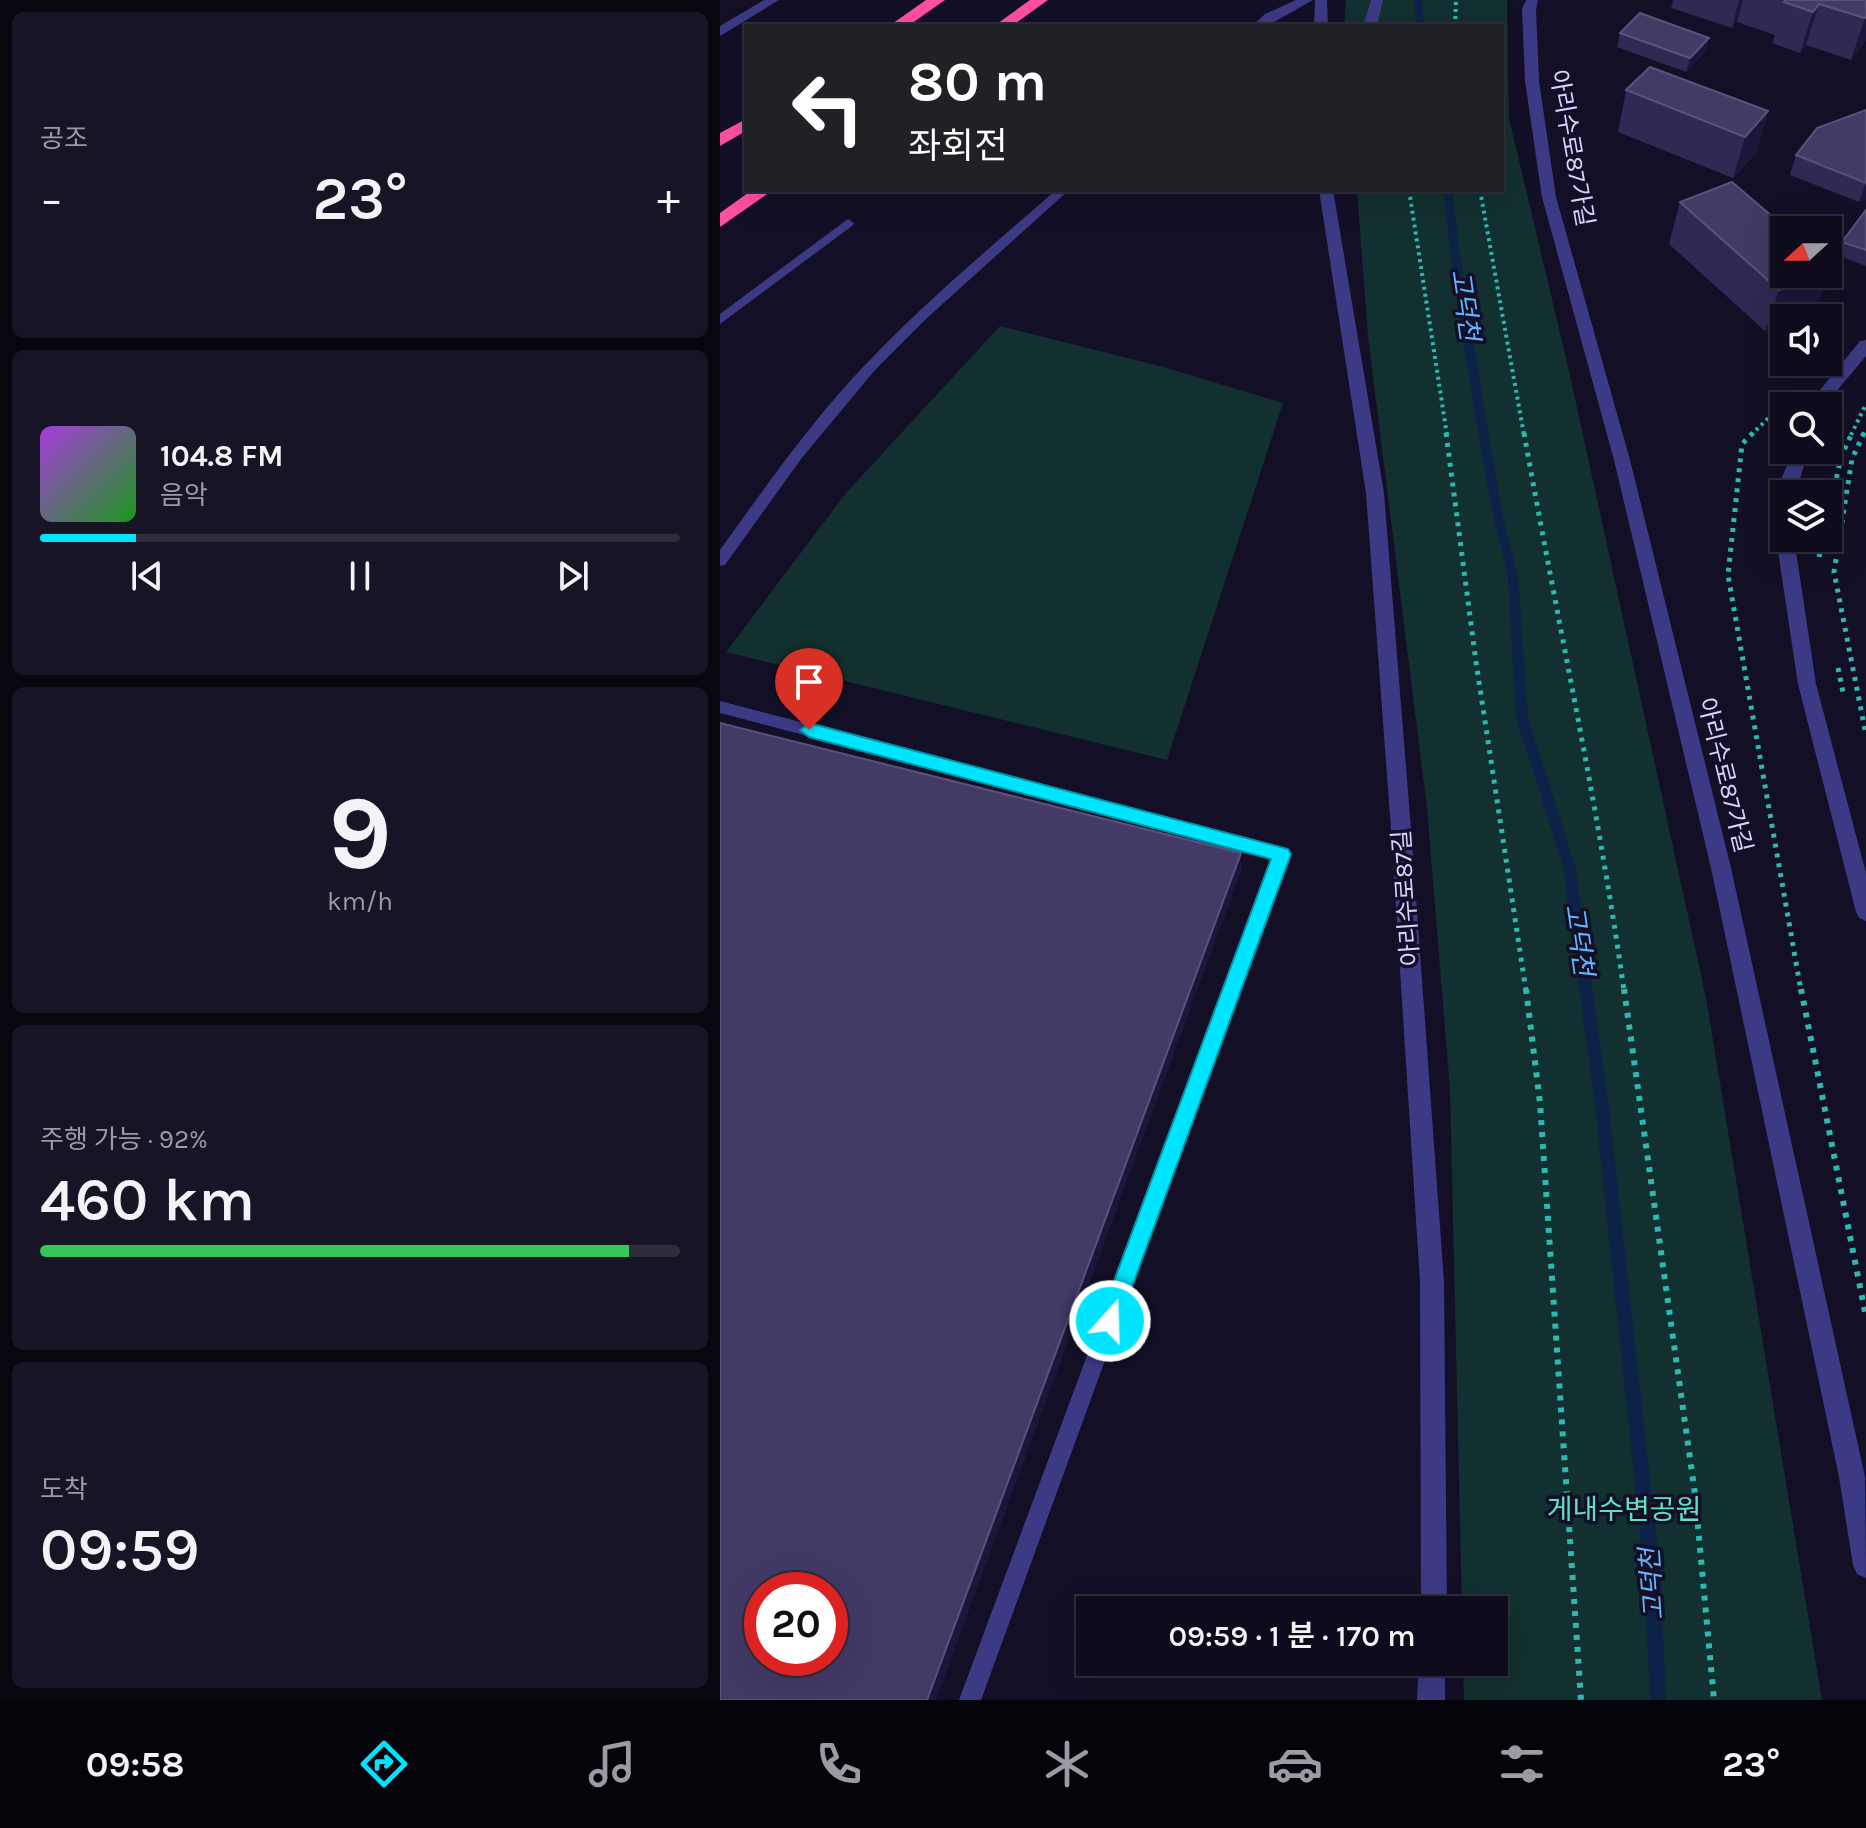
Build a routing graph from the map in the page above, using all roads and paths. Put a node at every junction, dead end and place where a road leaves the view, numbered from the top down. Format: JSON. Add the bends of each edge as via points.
{"nodes":[{"id":1,"x":773,"y":0,"type":"edge"},
{"id":2,"x":937,"y":0,"type":"edge"},
{"id":3,"x":1040,"y":0,"type":"edge"},
{"id":4,"x":1307,"y":0,"type":"edge"},
{"id":5,"x":1321,"y":0,"type":"edge"},
{"id":6,"x":1377,"y":0,"type":"edge"},
{"id":7,"x":1456,"y":0,"type":"edge"},
{"id":8,"x":1532,"y":0,"type":"edge"},
{"id":9,"x":900,"y":24,"type":"edge"},
{"id":10,"x":1005,"y":24,"type":"edge"},
{"id":11,"x":1261,"y":24,"type":"edge"},
{"id":12,"x":1321,"y":24,"type":"edge"},
{"id":13,"x":1371,"y":24,"type":"edge"},
{"id":14,"x":1455,"y":24,"type":"edge"},
{"id":15,"x":720,"y":32,"type":"edge"},
{"id":16,"x":744,"y":125,"type":"edge"},
{"id":17,"x":720,"y":141,"type":"edge"},
{"id":18,"x":761,"y":192,"type":"edge"},
{"id":19,"x":1061,"y":192,"type":"edge"},
{"id":20,"x":1326,"y":192,"type":"edge"},
{"id":21,"x":1409,"y":192,"type":"edge"},
{"id":22,"x":1480,"y":192,"type":"edge"},
{"id":23,"x":720,"y":221,"type":"edge"},
{"id":24,"x":848,"y":223,"type":"dead end"},
{"id":25,"x":720,"y":320,"type":"edge"},
{"id":26,"x":1866,"y":345,"type":"edge"},
{"id":27,"x":1827,"y":392,"type":"edge"},
{"id":28,"x":1866,"y":404,"type":"edge"},
{"id":29,"x":1770,"y":417,"type":"edge"},
{"id":30,"x":1866,"y":430,"type":"edge"},
{"id":31,"x":1836,"y":480,"type":"edge"},
{"id":32,"x":1787,"y":552,"type":"edge"},
{"id":33,"x":1820,"y":552,"type":"edge"},
{"id":34,"x":720,"y":561,"type":"edge"},
{"id":35,"x":1816,"y":570,"type":"dead end"},
{"id":36,"x":1836,"y":660,"type":"dead end"},
{"id":37,"x":1846,"y":705,"type":"dead end"},
{"id":38,"x":720,"y":707,"type":"edge"},
{"id":39,"x":1866,"y":735,"type":"edge"},
{"id":40,"x":1866,"y":912,"type":"edge"},
{"id":41,"x":1866,"y":1317,"type":"edge"},
{"id":42,"x":1866,"y":1565,"type":"edge"},
{"id":43,"x":1434,"y":1596,"type":"edge"},
{"id":44,"x":1432,"y":1676,"type":"edge"},
{"id":45,"x":970,"y":1700,"type":"edge"},
{"id":46,"x":1431,"y":1700,"type":"edge"},
{"id":47,"x":1581,"y":1700,"type":"edge"},
{"id":48,"x":1714,"y":1700,"type":"edge"}],
"edges":[{"from":1,"to":15,"type":"street"},
{"from":2,"to":9,"type":"highway"},
{"from":3,"to":10,"type":"highway"},
{"from":4,"to":11,"type":"street"},
{"from":5,"to":12,"type":"street"},
{"from":6,"to":13,"type":"street"},
{"from":7,"to":14,"type":"path"},
{"from":8,"to":42,"type":"street","name":"아리수로87가길","via":[[1532,81],[1549,197],[1622,460],[1721,868],[1852,1477]]},
{"from":16,"to":17,"type":"highway"},
{"from":18,"to":23,"type":"highway"},
{"from":19,"to":34,"type":"lane","via":[[910,327],[846,394]]},
{"from":20,"to":43,"type":"street","name":"아리수로87길","via":[[1375,493],[1432,1282]]},
{"from":21,"to":47,"type":"path","via":[[1540,1103]]},
{"from":22,"to":48,"type":"path","via":[[1608,874],[1695,1494]]},
{"from":24,"to":25,"type":"lane"},
{"from":26,"to":27,"type":"street"},
{"from":28,"to":31,"type":"path"},
{"from":29,"to":41,"type":"path","via":[[1742,444],[1728,575],[1793,951]]},
{"from":30,"to":39,"type":"path","via":[[1852,459],[1834,572]]},
{"from":32,"to":40,"type":"street","via":[[1807,684]]},
{"from":33,"to":35,"type":"path"},
{"from":36,"to":37,"type":"path"},
{"from":38,"to":45,"type":"lane","via":[[1282,854]]},
{"from":44,"to":46,"type":"street"}]}
